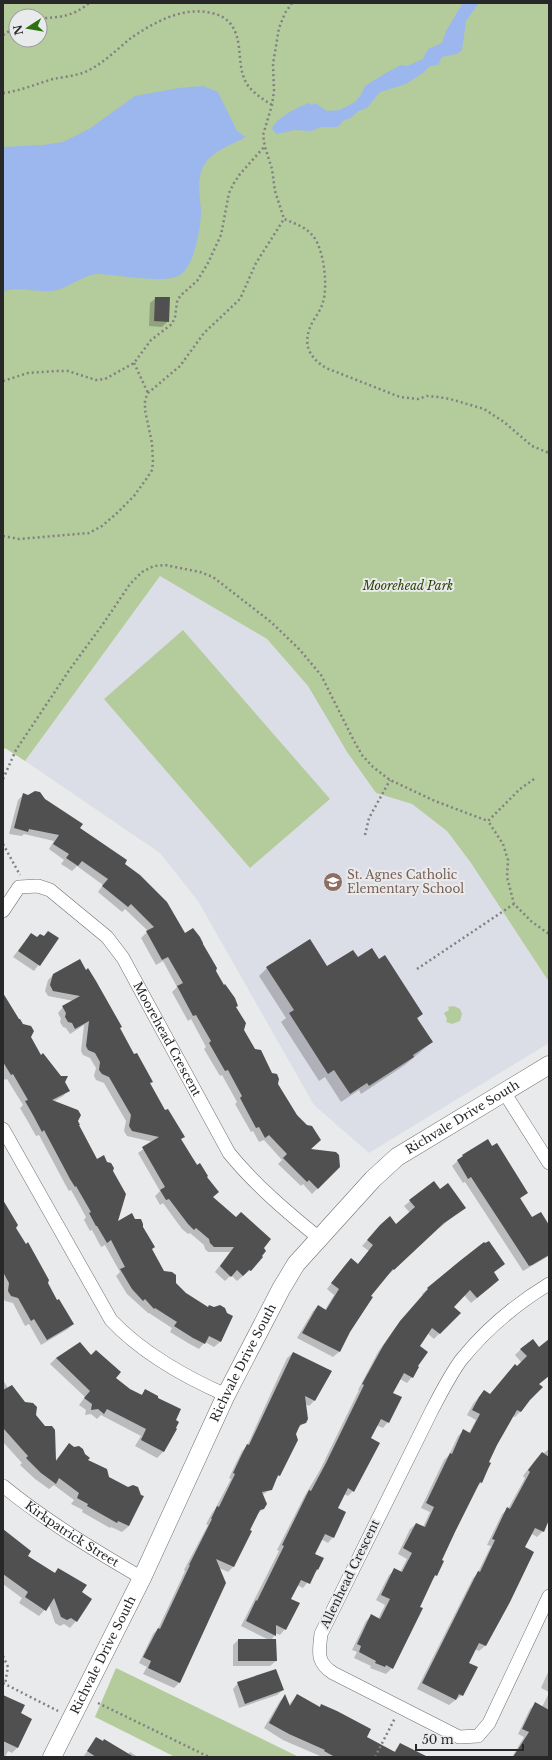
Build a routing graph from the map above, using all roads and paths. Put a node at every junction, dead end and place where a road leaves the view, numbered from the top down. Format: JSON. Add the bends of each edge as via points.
{"nodes":[{"id":1,"x":89,"y":3,"type":"edge"},
{"id":2,"x":292,"y":3,"type":"edge"},
{"id":3,"x":48,"y":18,"type":"edge"},
{"id":4,"x":3,"y":93,"type":"edge"},
{"id":5,"x":272,"y":106,"type":"junction"},
{"id":6,"x":265,"y":147,"type":"junction"},
{"id":7,"x":284,"y":218,"type":"junction"},
{"id":8,"x":134,"y":363,"type":"junction"},
{"id":9,"x":3,"y":381,"type":"edge"},
{"id":10,"x":148,"y":392,"type":"junction"},
{"id":11,"x":549,"y":453,"type":"edge"},
{"id":12,"x":3,"y":536,"type":"edge"},
{"id":13,"x":3,"y":779,"type":"edge"},
{"id":14,"x":534,"y":779,"type":"dead end"},
{"id":15,"x":390,"y":780,"type":"junction"},
{"id":16,"x":488,"y":821,"type":"junction"},
{"id":17,"x":365,"y":835,"type":"dead end"},
{"id":18,"x":3,"y":844,"type":"edge"},
{"id":19,"x":26,"y":886,"type":"junction"},
{"id":20,"x":514,"y":904,"type":"junction"},
{"id":21,"x":3,"y":911,"type":"edge"},
{"id":22,"x":549,"y":934,"type":"edge"},
{"id":23,"x":417,"y":969,"type":"dead end"},
{"id":24,"x":549,"y":1065,"type":"edge"},
{"id":25,"x":504,"y":1092,"type":"junction"},
{"id":26,"x":3,"y":1129,"type":"edge"},
{"id":27,"x":549,"y":1164,"type":"edge"},
{"id":28,"x":319,"y":1238,"type":"junction"},
{"id":29,"x":549,"y":1284,"type":"edge"},
{"id":30,"x":226,"y":1395,"type":"junction"},
{"id":31,"x":3,"y":1486,"type":"edge"},
{"id":32,"x":142,"y":1578,"type":"junction"},
{"id":33,"x":549,"y":1596,"type":"edge"},
{"id":34,"x":3,"y":1656,"type":"edge"},
{"id":35,"x":4,"y":1684,"type":"edge"},
{"id":36,"x":98,"y":1703,"type":"dead end"},
{"id":37,"x":400,"y":1707,"type":"junction"},
{"id":38,"x":71,"y":1718,"type":"junction"},
{"id":39,"x":52,"y":1757,"type":"edge"},
{"id":40,"x":209,"y":1757,"type":"edge"},
{"id":41,"x":375,"y":1757,"type":"edge"}],
"edges":[{"from":1,"to":3,"type":"path","via":[[73,14]]},
{"from":2,"to":5,"type":"path","via":[[280,28],[273,64]]},
{"from":4,"to":5,"type":"path","via":[[86,71],[107,59],[142,31],[190,10],[213,13],[229,22],[238,40],[245,80],[253,92]]},
{"from":5,"to":6,"type":"path","via":[[264,131]]},
{"from":6,"to":7,"type":"path"},
{"from":6,"to":8,"type":"path","via":[[234,183],[229,193],[221,235],[197,281],[180,296],[172,324],[151,340]]},
{"from":7,"to":10,"type":"path","via":[[256,263],[240,299],[204,333],[180,366]]},
{"from":7,"to":11,"type":"path","via":[[313,236],[319,246],[324,301],[309,331],[307,341],[316,362],[353,380],[400,397],[450,398],[484,409],[532,446]]},
{"from":8,"to":9,"type":"path","via":[[105,379],[96,380],[56,370],[28,373]]},
{"from":8,"to":10,"type":"path"},
{"from":10,"to":12,"type":"path","via":[[145,410],[152,443],[152,470],[130,501],[107,522],[89,533],[19,539]]},
{"from":13,"to":15,"type":"path","via":[[16,750],[130,584],[142,572],[154,566],[165,565],[213,577],[271,622],[321,675],[362,755]]},
{"from":14,"to":16,"type":"path","via":[[520,789]]},
{"from":15,"to":16,"type":"path","via":[[435,801]]},
{"from":15,"to":17,"type":"path","via":[[369,818]]},
{"from":16,"to":20,"type":"path","via":[[503,844],[508,860],[507,878]]},
{"from":18,"to":19,"type":"path"},
{"from":19,"to":21,"type":"street","via":[[19,887]]},
{"from":19,"to":28,"type":"street","name":"Moorehead Crescent","via":[[50,890],[107,937],[126,964],[228,1153],[242,1170]]},
{"from":20,"to":22,"type":"path"},
{"from":20,"to":23,"type":"path"},
{"from":24,"to":25,"type":"street","name":"Richvale Drive South"},
{"from":25,"to":27,"type":"street"},
{"from":25,"to":28,"type":"street","name":"Richvale Drive South","via":[[397,1157],[373,1179]]},
{"from":26,"to":30,"type":"street","via":[[111,1320],[140,1347],[207,1387]]},
{"from":28,"to":30,"type":"street","name":"Richvale Drive South","via":[[296,1264],[281,1289]]},
{"from":29,"to":37,"type":"street","name":"Allenhead Crescent","via":[[508,1312],[470,1350],[451,1375],[321,1634],[319,1658],[326,1668]]},
{"from":30,"to":32,"type":"street","name":"Richvale Drive South"},
{"from":31,"to":32,"type":"street","name":"Kirkpatrick Street","via":[[28,1507]]},
{"from":32,"to":38,"type":"street","name":"Richvale Drive South"},
{"from":33,"to":37,"type":"street","name":"Allenhead Crescent","via":[[489,1723],[478,1736],[459,1737]]},
{"from":34,"to":35,"type":"path","via":[[8,1667]]},
{"from":35,"to":38,"type":"path"},
{"from":36,"to":40,"type":"path"},
{"from":37,"to":41,"type":"path"},
{"from":38,"to":39,"type":"street","name":"Richvale Drive South"}]}
